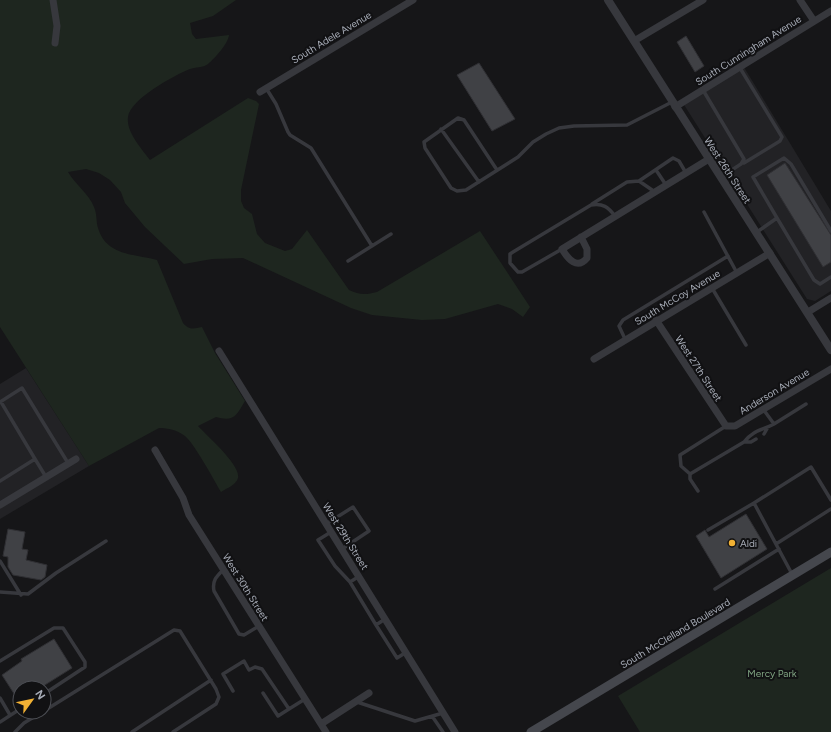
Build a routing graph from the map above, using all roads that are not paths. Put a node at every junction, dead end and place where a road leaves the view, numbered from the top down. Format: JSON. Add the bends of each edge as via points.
{"nodes":[{"id":1,"x":53,"y":0,"type":"edge"},
{"id":2,"x":413,"y":0,"type":"edge"},
{"id":3,"x":608,"y":0,"type":"edge"},
{"id":4,"x":703,"y":0,"type":"edge"},
{"id":5,"x":800,"y":0,"type":"edge"},
{"id":6,"x":831,"y":11,"type":"edge"},
{"id":7,"x":814,"y":21,"type":"junction"},
{"id":8,"x":634,"y":41,"type":"junction"},
{"id":9,"x":55,"y":43,"type":"dead end"},
{"id":10,"x":740,"y":68,"type":"junction"},
{"id":11,"x":263,"y":90,"type":"joint"},
{"id":12,"x":703,"y":90,"type":"junction"},
{"id":13,"x":674,"y":104,"type":"junction"},
{"id":14,"x":441,"y":129,"type":"junction"},
{"id":15,"x":709,"y":159,"type":"junction"},
{"id":16,"x":744,"y":162,"type":"junction"},
{"id":17,"x":498,"y":170,"type":"junction"},
{"id":18,"x":656,"y":170,"type":"junction"},
{"id":19,"x":686,"y":173,"type":"junction"},
{"id":20,"x":721,"y":177,"type":"junction"},
{"id":21,"x":639,"y":181,"type":"junction"},
{"id":22,"x":479,"y":182,"type":"junction"},
{"id":23,"x":666,"y":185,"type":"junction"},
{"id":24,"x":656,"y":192,"type":"junction"},
{"id":25,"x":591,"y":205,"type":"junction"},
{"id":26,"x":704,"y":212,"type":"dead end"},
{"id":27,"x":615,"y":216,"type":"junction"},
{"id":28,"x":777,"y":218,"type":"junction"},
{"id":29,"x":831,"y":231,"type":"edge"},
{"id":30,"x":757,"y":232,"type":"junction"},
{"id":31,"x":392,"y":234,"type":"dead end"},
{"id":32,"x":581,"y":237,"type":"junction"},
{"id":33,"x":372,"y":246,"type":"junction"},
{"id":34,"x":562,"y":249,"type":"junction"},
{"id":35,"x":770,"y":253,"type":"junction"},
{"id":36,"x":728,"y":256,"type":"junction"},
{"id":37,"x":348,"y":261,"type":"dead end"},
{"id":38,"x":737,"y":273,"type":"junction"},
{"id":39,"x":831,"y":277,"type":"edge"},
{"id":40,"x":712,"y":288,"type":"junction"},
{"id":41,"x":831,"y":298,"type":"edge"},
{"id":42,"x":808,"y":312,"type":"junction"},
{"id":43,"x":656,"y":320,"type":"junction"},
{"id":44,"x":625,"y":339,"type":"junction"},
{"id":45,"x":746,"y":345,"type":"dead end"},
{"id":46,"x":831,"y":350,"type":"edge"},
{"id":47,"x":219,"y":351,"type":"dead end"},
{"id":48,"x":594,"y":359,"type":"dead end"},
{"id":49,"x":831,"y":369,"type":"edge"},
{"id":50,"x":0,"y":402,"type":"edge"},
{"id":51,"x":806,"y":404,"type":"dead end"},
{"id":52,"x":764,"y":409,"type":"junction"},
{"id":53,"x":774,"y":424,"type":"junction"},
{"id":54,"x":726,"y":426,"type":"junction"},
{"id":55,"x":768,"y":427,"type":"junction"},
{"id":56,"x":764,"y":434,"type":"dead end"},
{"id":57,"x":756,"y":439,"type":"dead end"},
{"id":58,"x":744,"y":442,"type":"junction"},
{"id":59,"x":155,"y":450,"type":"dead end"},
{"id":60,"x":35,"y":459,"type":"junction"},
{"id":61,"x":76,"y":459,"type":"dead end"},
{"id":62,"x":68,"y":463,"type":"junction"},
{"id":63,"x":690,"y":474,"type":"junction"},
{"id":64,"x":46,"y":477,"type":"junction"},
{"id":65,"x":0,"y":480,"type":"edge"},
{"id":66,"x":698,"y":491,"type":"dead end"},
{"id":67,"x":831,"y":500,"type":"edge"},
{"id":68,"x":754,"y":502,"type":"junction"},
{"id":69,"x":0,"y":505,"type":"edge"},
{"id":70,"x":831,"y":509,"type":"edge"},
{"id":71,"x":326,"y":524,"type":"junction"},
{"id":72,"x":708,"y":530,"type":"dead end"},
{"id":73,"x":331,"y":532,"type":"junction"},
{"id":74,"x":106,"y":542,"type":"dead end"},
{"id":75,"x":776,"y":544,"type":"junction"},
{"id":76,"x":342,"y":549,"type":"junction"},
{"id":77,"x":779,"y":550,"type":"junction"},
{"id":78,"x":831,"y":552,"type":"edge"},
{"id":79,"x":0,"y":561,"type":"edge"},
{"id":80,"x":223,"y":570,"type":"junction"},
{"id":81,"x":793,"y":575,"type":"junction"},
{"id":82,"x":358,"y":576,"type":"junction"},
{"id":83,"x":350,"y":582,"type":"junction"},
{"id":84,"x":715,"y":589,"type":"dead end"},
{"id":85,"x":0,"y":592,"type":"edge"},
{"id":86,"x":21,"y":595,"type":"junction"},
{"id":87,"x":385,"y":619,"type":"junction"},
{"id":88,"x":376,"y":625,"type":"junction"},
{"id":89,"x":259,"y":626,"type":"junction"},
{"id":90,"x":406,"y":652,"type":"junction"},
{"id":91,"x":0,"y":661,"type":"edge"},
{"id":92,"x":211,"y":680,"type":"junction"},
{"id":93,"x":52,"y":689,"type":"edge"},
{"id":94,"x":234,"y":691,"type":"dead end"},
{"id":95,"x":263,"y":693,"type":"dead end"},
{"id":96,"x":369,"y":693,"type":"dead end"},
{"id":97,"x":0,"y":698,"type":"edge"},
{"id":98,"x":305,"y":699,"type":"junction"},
{"id":99,"x":356,"y":702,"type":"junction"},
{"id":100,"x":52,"y":705,"type":"edge"},
{"id":101,"x":288,"y":709,"type":"junction"},
{"id":102,"x":443,"y":713,"type":"junction"},
{"id":103,"x":10,"y":715,"type":"joint"},
{"id":104,"x":432,"y":716,"type":"junction"},
{"id":105,"x":29,"y":720,"type":"edge"},
{"id":106,"x":0,"y":722,"type":"edge"},
{"id":107,"x":323,"y":729,"type":"edge"},
{"id":108,"x":15,"y":732,"type":"edge"},
{"id":109,"x":132,"y":732,"type":"edge"},
{"id":110,"x":173,"y":732,"type":"edge"},
{"id":111,"x":443,"y":732,"type":"edge"},
{"id":112,"x":455,"y":732,"type":"edge"},
{"id":113,"x":531,"y":732,"type":"edge"}],
"edges":[{"from":1,"to":9,"type":"street","via":[[57,26]]},
{"from":2,"to":11,"type":"street","name":"South Adele Avenue"},
{"from":3,"to":8,"type":"street","name":"West 26th Street"},
{"from":4,"to":8,"type":"street"},
{"from":5,"to":7,"type":"street"},
{"from":6,"to":7,"type":"street","name":"South Cunningham Avenue"},
{"from":7,"to":10,"type":"street","name":"South Cunningham Avenue"},
{"from":8,"to":13,"type":"street","name":"West 26th Street"},
{"from":10,"to":12,"type":"street","name":"South Cunningham Avenue"},
{"from":10,"to":16,"type":"lane","via":[[782,137],[780,141]]},
{"from":11,"to":33,"type":"lane","via":[[276,104],[288,132],[311,148]]},
{"from":12,"to":13,"type":"street","name":"South Cunningham Avenue"},
{"from":12,"to":16,"type":"lane"},
{"from":13,"to":15,"type":"street","name":"West 26th Street"},
{"from":13,"to":17,"type":"lane","via":[[627,125],[559,128],[533,142],[518,157]]},
{"from":14,"to":17,"type":"lane","via":[[458,118],[464,120]]},
{"from":14,"to":22,"type":"lane"},
{"from":14,"to":22,"type":"lane","via":[[427,138],[424,142],[425,148],[451,188],[457,191],[466,190]]},
{"from":15,"to":19,"type":"street"},
{"from":15,"to":20,"type":"street","name":"West 26th Street"},
{"from":16,"to":20,"type":"lane"},
{"from":17,"to":22,"type":"lane"},
{"from":18,"to":19,"type":"lane","via":[[676,158]]},
{"from":18,"to":21,"type":"lane"},
{"from":18,"to":23,"type":"lane"},
{"from":19,"to":23,"type":"street"},
{"from":20,"to":30,"type":"street","name":"West 26th Street"},
{"from":21,"to":24,"type":"lane"},
{"from":21,"to":25,"type":"lane","via":[[621,184]]},
{"from":23,"to":24,"type":"street"},
{"from":24,"to":27,"type":"street"},
{"from":25,"to":27,"type":"lane","via":[[602,204]]},
{"from":25,"to":34,"type":"lane","via":[[510,254],[510,264],[518,272],[522,272]]},
{"from":26,"to":36,"type":"lane"},
{"from":27,"to":32,"type":"street"},
{"from":28,"to":29,"type":"lane","via":[[753,178],[784,158]]},
{"from":28,"to":30,"type":"lane"},
{"from":28,"to":39,"type":"lane","via":[[814,280],[820,284]]},
{"from":30,"to":35,"type":"street","name":"West 26th Street"},
{"from":31,"to":33,"type":"lane"},
{"from":32,"to":34,"type":"street"},
{"from":32,"to":34,"type":"street","via":[[588,253],[585,261],[576,264]]},
{"from":33,"to":37,"type":"lane"},
{"from":35,"to":38,"type":"street","name":"South McCoy Avenue"},
{"from":35,"to":42,"type":"street","name":"West 26th Street"},
{"from":36,"to":38,"type":"lane"},
{"from":36,"to":44,"type":"lane","via":[[623,320],[619,326]]},
{"from":38,"to":40,"type":"street","name":"South McCoy Avenue"},
{"from":40,"to":43,"type":"street","name":"South McCoy Avenue"},
{"from":40,"to":45,"type":"lane"},
{"from":41,"to":42,"type":"street"},
{"from":42,"to":46,"type":"street","name":"West 26th Street"},
{"from":43,"to":44,"type":"street","name":"South McCoy Avenue"},
{"from":43,"to":54,"type":"street","name":"West 27th Street"},
{"from":44,"to":48,"type":"street","name":"South McCoy Avenue"},
{"from":47,"to":71,"type":"street","name":"West 29th Street"},
{"from":49,"to":52,"type":"street","name":"Anderson Avenue"},
{"from":50,"to":60,"type":"lane"},
{"from":50,"to":62,"type":"lane","via":[[22,388]]},
{"from":51,"to":53,"type":"lane"},
{"from":52,"to":53,"type":"lane"},
{"from":52,"to":54,"type":"street","name":"Anderson Avenue","via":[[735,426]]},
{"from":53,"to":55,"type":"lane"},
{"from":54,"to":63,"type":"lane","via":[[680,456],[681,466]]},
{"from":55,"to":56,"type":"lane"},
{"from":55,"to":58,"type":"lane","via":[[762,428]]},
{"from":57,"to":58,"type":"lane"},
{"from":58,"to":63,"type":"lane"},
{"from":59,"to":80,"type":"street","name":"West 30th Street","via":[[183,498],[189,515]]},
{"from":60,"to":64,"type":"lane"},
{"from":60,"to":65,"type":"lane"},
{"from":61,"to":62,"type":"street"},
{"from":62,"to":64,"type":"street"},
{"from":63,"to":66,"type":"lane","via":[[690,479]]},
{"from":64,"to":69,"type":"street"},
{"from":67,"to":68,"type":"lane","via":[[811,467]]},
{"from":68,"to":72,"type":"lane"},
{"from":68,"to":75,"type":"lane"},
{"from":70,"to":75,"type":"lane"},
{"from":71,"to":73,"type":"street","name":"West 29th Street"},
{"from":71,"to":76,"type":"lane","via":[[353,507],[369,531]]},
{"from":73,"to":76,"type":"street","name":"West 29th Street"},
{"from":73,"to":83,"type":"lane","via":[[318,540],[335,566]]},
{"from":74,"to":86,"type":"lane","via":[[28,594]]},
{"from":75,"to":77,"type":"lane"},
{"from":76,"to":82,"type":"street","name":"West 29th Street"},
{"from":77,"to":81,"type":"lane"},
{"from":77,"to":84,"type":"lane"},
{"from":78,"to":81,"type":"main road","name":"South McClelland Boulevard"},
{"from":79,"to":86,"type":"lane"},
{"from":80,"to":89,"type":"street","name":"West 30th Street"},
{"from":80,"to":89,"type":"lane","via":[[212,585],[233,625],[239,634],[244,635]]},
{"from":81,"to":113,"type":"main road","name":"South McClelland Boulevard"},
{"from":82,"to":83,"type":"lane"},
{"from":82,"to":87,"type":"street","name":"West 29th Street"},
{"from":83,"to":88,"type":"lane"},
{"from":85,"to":86,"type":"lane"},
{"from":87,"to":88,"type":"lane"},
{"from":87,"to":90,"type":"street","name":"West 29th Street"},
{"from":88,"to":90,"type":"lane","via":[[397,658]]},
{"from":89,"to":98,"type":"street","name":"West 30th Street"},
{"from":90,"to":102,"type":"street","name":"West 29th Street"},
{"from":91,"to":93,"type":"lane","via":[[54,628],[64,628],[85,662],[85,667]]},
{"from":92,"to":100,"type":"lane","via":[[180,631],[174,630]]},
{"from":92,"to":109,"type":"lane"},
{"from":92,"to":110,"type":"lane","via":[[219,697],[216,704]]},
{"from":94,"to":101,"type":"lane","via":[[223,674],[244,661],[249,670],[255,667],[262,669]]},
{"from":95,"to":101,"type":"lane","via":[[278,716]]},
{"from":96,"to":99,"type":"street"},
{"from":97,"to":103,"type":"lane"},
{"from":98,"to":101,"type":"lane"},
{"from":98,"to":107,"type":"street","name":"West 30th Street"},
{"from":99,"to":104,"type":"lane","via":[[415,722]]},
{"from":99,"to":107,"type":"street"},
{"from":102,"to":104,"type":"lane"},
{"from":102,"to":112,"type":"street","name":"West 29th Street"},
{"from":103,"to":106,"type":"lane"},
{"from":104,"to":111,"type":"lane"},
{"from":105,"to":108,"type":"lane"}]}
